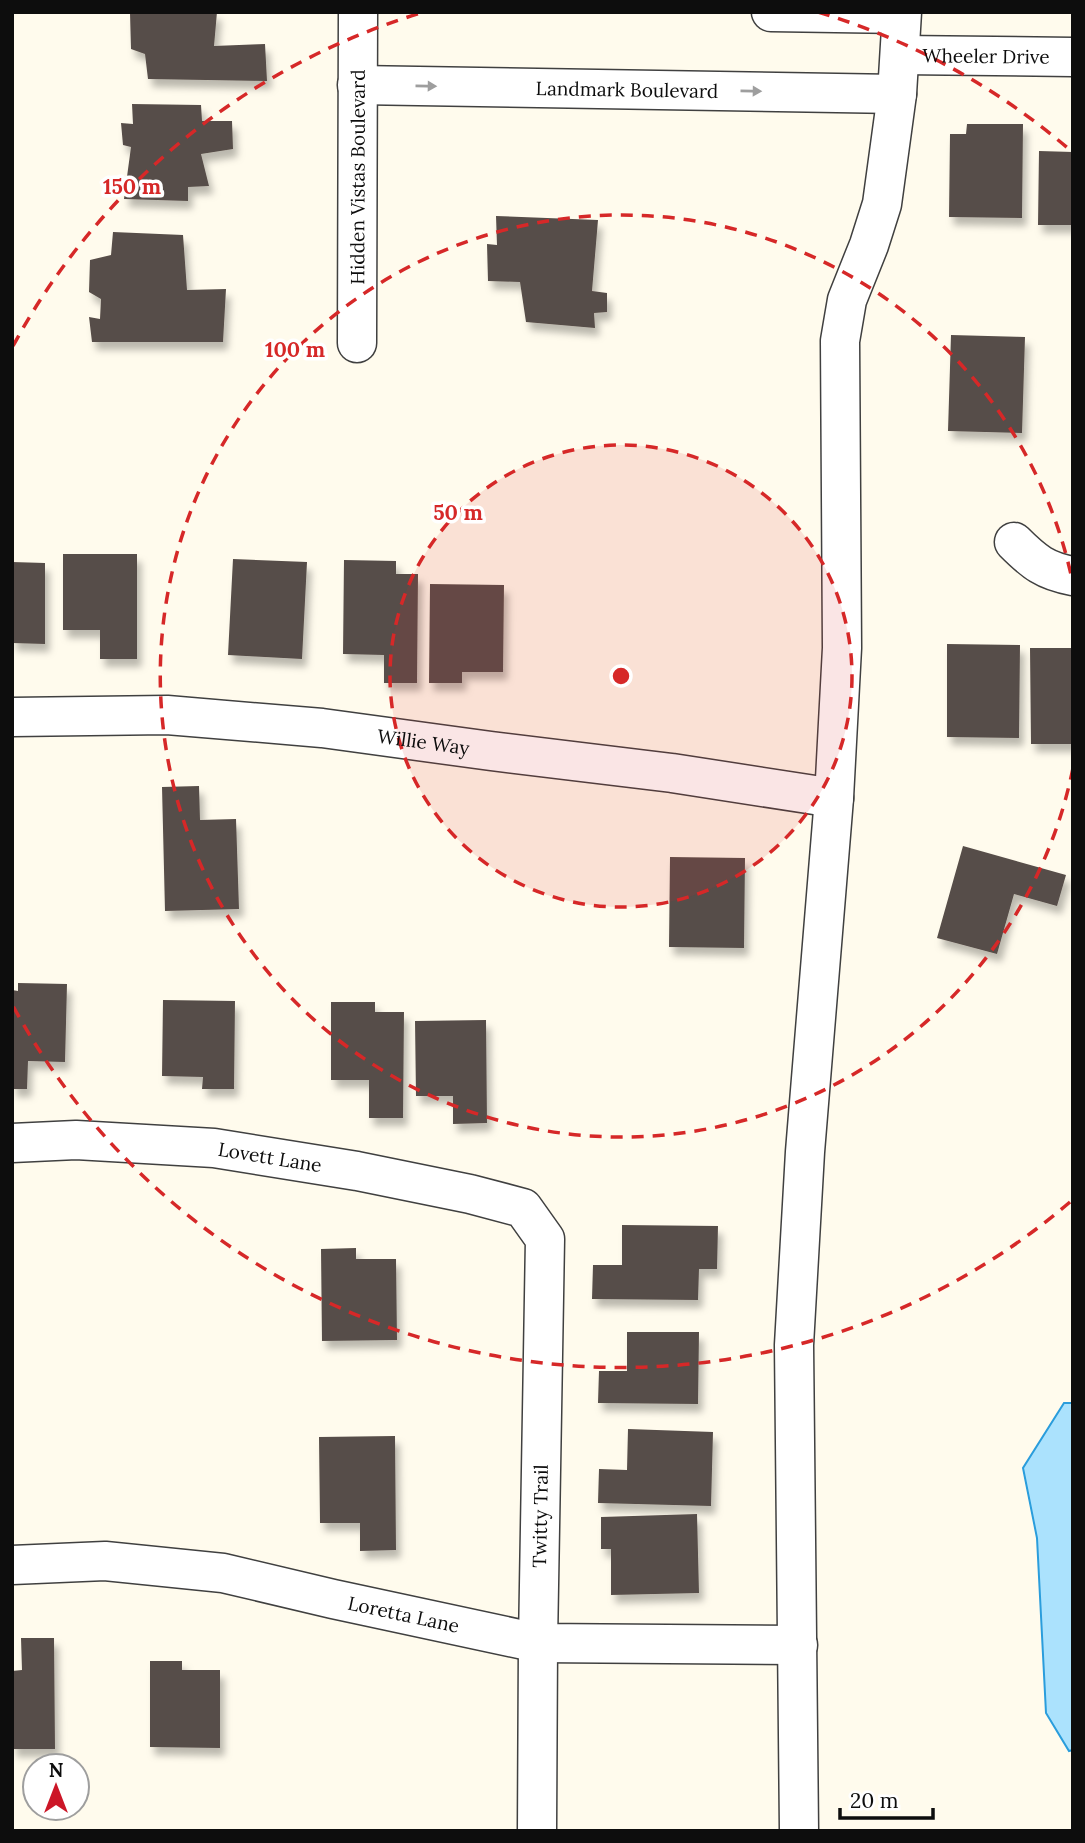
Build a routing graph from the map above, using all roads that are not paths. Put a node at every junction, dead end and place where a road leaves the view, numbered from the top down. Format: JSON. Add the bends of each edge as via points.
{"nodes":[{"id":1,"x":358,"y":12,"type":"edge"},
{"id":2,"x":771,"y":12,"type":"edge"},
{"id":3,"x":902,"y":13,"type":"edge"},
{"id":4,"x":900,"y":55,"type":"junction"},
{"id":5,"x":1073,"y":57,"type":"edge"},
{"id":6,"x":358,"y":85,"type":"junction"},
{"id":7,"x":897,"y":94,"type":"junction"},
{"id":8,"x":358,"y":343,"type":"dead end"},
{"id":9,"x":1014,"y":542,"type":"dead end"},
{"id":10,"x":1073,"y":576,"type":"edge"},
{"id":11,"x":12,"y":717,"type":"edge"},
{"id":12,"x":834,"y":798,"type":"junction"},
{"id":13,"x":12,"y":1143,"type":"edge"},
{"id":14,"x":523,"y":1208,"type":"joint"},
{"id":15,"x":12,"y":1564,"type":"edge"},
{"id":16,"x":538,"y":1643,"type":"junction"},
{"id":17,"x":798,"y":1645,"type":"junction"},
{"id":18,"x":537,"y":1831,"type":"edge"},
{"id":19,"x":799,"y":1831,"type":"edge"}],
"edges":[{"from":1,"to":6,"type":"street","name":"Hidden Vistas Boulevard"},
{"from":2,"to":3,"type":"street"},
{"from":3,"to":4,"type":"street"},
{"from":4,"to":5,"type":"street","name":"Wheeler Drive"},
{"from":4,"to":7,"type":"street"},
{"from":6,"to":7,"type":"street","name":"Landmark Boulevard","one_way":true},
{"from":6,"to":8,"type":"street","name":"Hidden Vistas Boulevard"},
{"from":7,"to":12,"type":"street","via":[[882,204],[847,300],[840,341],[842,648]]},
{"from":9,"to":10,"type":"street","via":[[1041,566]]},
{"from":11,"to":12,"type":"street","name":"Willie Way","via":[[167,715],[322,728]]},
{"from":12,"to":17,"type":"street","via":[[794,1345]]},
{"from":13,"to":14,"type":"street","name":"Lovett Lane","via":[[76,1140],[214,1148],[358,1171]]},
{"from":14,"to":16,"type":"street","name":"Twitty Trail","via":[[545,1239]]},
{"from":15,"to":16,"type":"street","name":"Loretta Lane","via":[[105,1561],[223,1573]]},
{"from":16,"to":17,"type":"street","name":"Loretta Lane"},
{"from":16,"to":18,"type":"street","name":"Twitty Trail"},
{"from":17,"to":19,"type":"street"}]}
